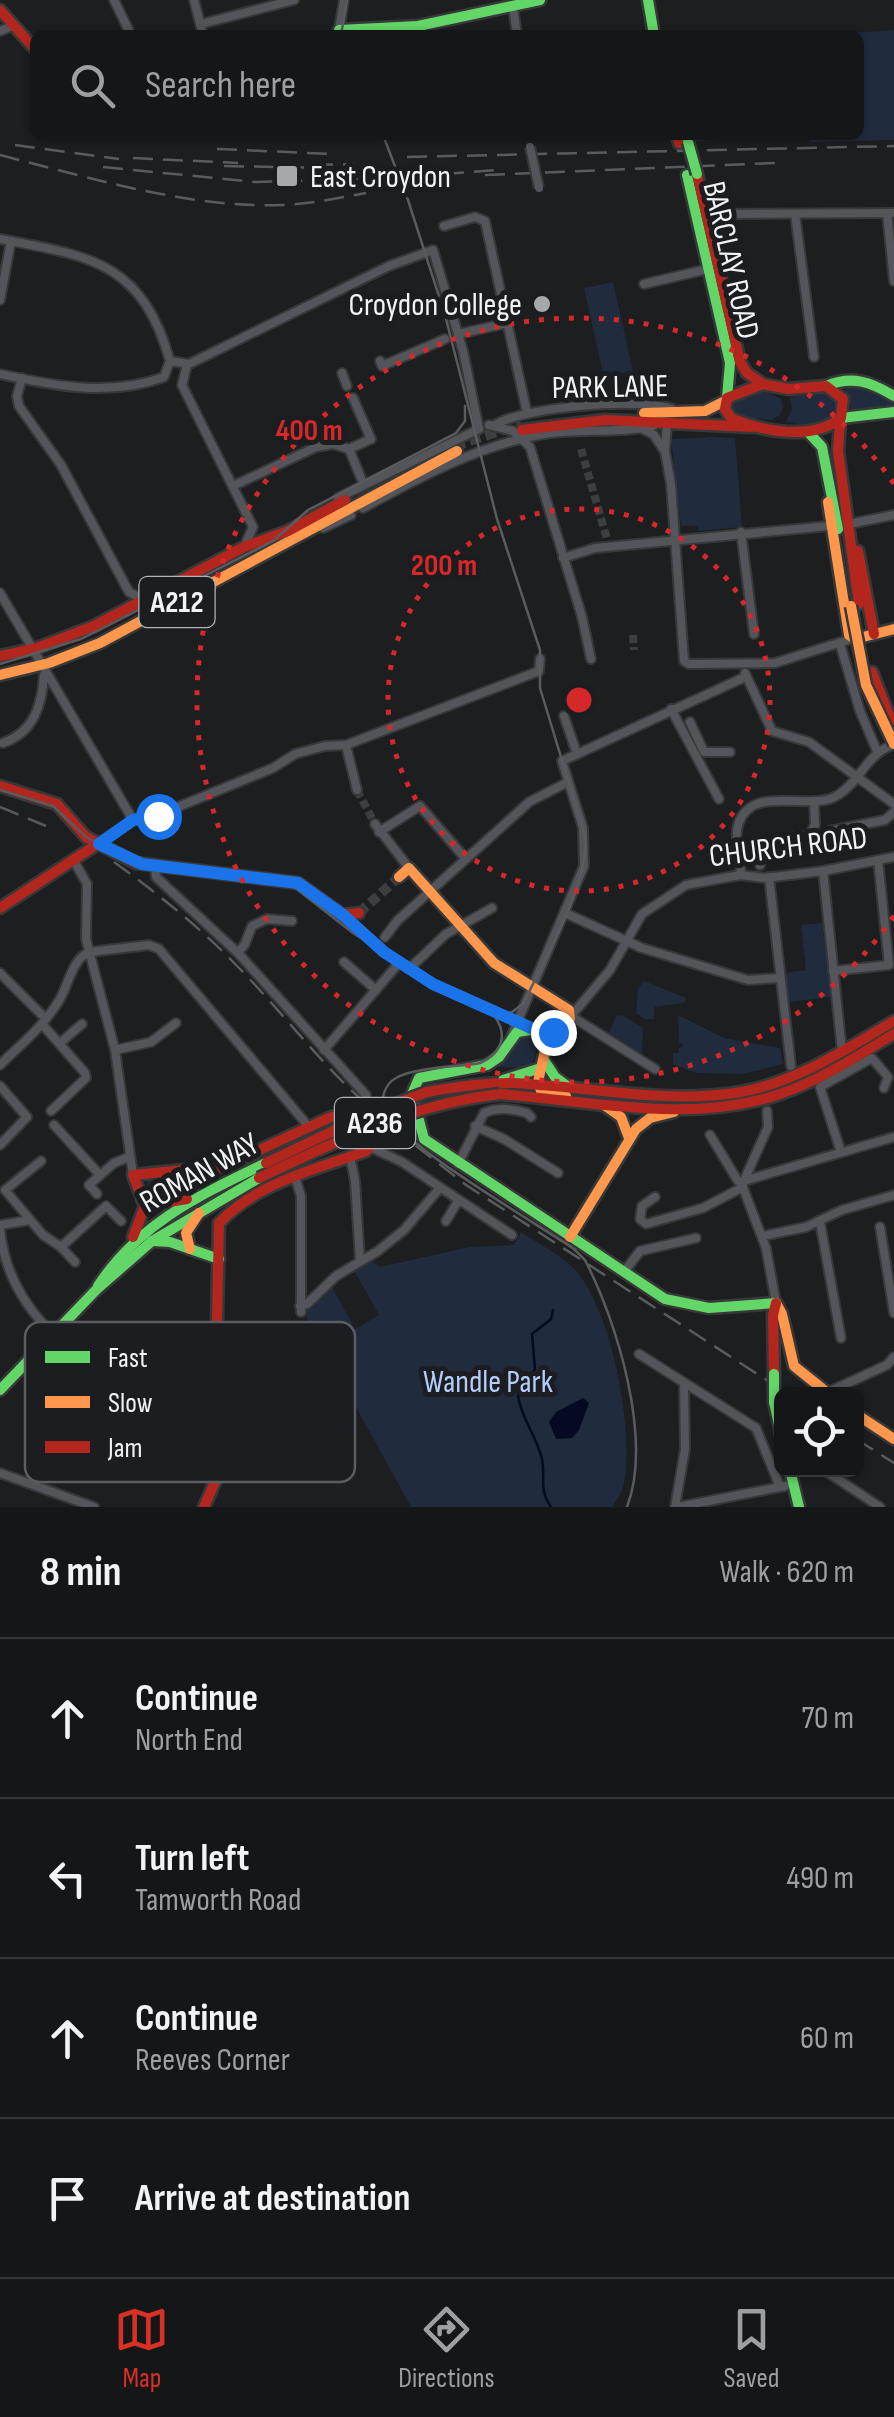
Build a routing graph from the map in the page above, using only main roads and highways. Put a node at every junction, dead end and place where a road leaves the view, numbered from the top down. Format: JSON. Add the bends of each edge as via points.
{"nodes":[{"id":1,"x":540,"y":0,"type":"edge"},
{"id":2,"x":640,"y":0,"type":"edge"},
{"id":3,"x":648,"y":0,"type":"edge"},
{"id":4,"x":0,"y":10,"type":"edge"},
{"id":5,"x":408,"y":30,"type":"edge"},
{"id":6,"x":645,"y":30,"type":"edge"},
{"id":7,"x":653,"y":30,"type":"edge"},
{"id":8,"x":30,"y":42,"type":"edge"},
{"id":9,"x":683,"y":140,"type":"edge"},
{"id":10,"x":692,"y":174,"type":"junction"},
{"id":11,"x":763,"y":384,"type":"junction"},
{"id":12,"x":826,"y":386,"type":"junction"},
{"id":13,"x":892,"y":392,"type":"edge"},
{"id":14,"x":726,"y":399,"type":"junction"},
{"id":15,"x":894,"y":412,"type":"edge"},
{"id":16,"x":840,"y":420,"type":"junction"},
{"id":17,"x":754,"y":426,"type":"junction"},
{"id":18,"x":808,"y":432,"type":"junction"},
{"id":19,"x":455,"y":448,"type":"tunnel mouth"},
{"id":20,"x":827,"y":481,"type":"junction"},
{"id":21,"x":841,"y":486,"type":"junction"},
{"id":22,"x":308,"y":525,"type":"junction"},
{"id":23,"x":855,"y":605,"type":"junction"},
{"id":24,"x":894,"y":629,"type":"edge"},
{"id":25,"x":874,"y":634,"type":"junction"},
{"id":26,"x":0,"y":656,"type":"edge"},
{"id":27,"x":861,"y":664,"type":"junction"},
{"id":28,"x":872,"y":672,"type":"junction"},
{"id":29,"x":0,"y":675,"type":"edge"},
{"id":30,"x":894,"y":711,"type":"edge"},
{"id":31,"x":894,"y":728,"type":"edge"},
{"id":32,"x":894,"y":744,"type":"edge"},
{"id":33,"x":894,"y":759,"type":"edge"},
{"id":34,"x":0,"y":786,"type":"edge"},
{"id":35,"x":99,"y":844,"type":"junction"},
{"id":36,"x":399,"y":877,"type":"dead end"},
{"id":37,"x":0,"y":908,"type":"edge"},
{"id":38,"x":359,"y":912,"type":"road end"},
{"id":39,"x":894,"y":1021,"type":"edge"},
{"id":40,"x":560,"y":1026,"type":"junction"},
{"id":41,"x":536,"y":1029,"type":"junction"},
{"id":42,"x":894,"y":1034,"type":"edge"},
{"id":43,"x":543,"y":1058,"type":"junction"},
{"id":44,"x":538,"y":1082,"type":"junction"},
{"id":45,"x":566,"y":1084,"type":"junction"},
{"id":46,"x":495,"y":1086,"type":"junction"},
{"id":47,"x":776,"y":1089,"type":"junction"},
{"id":48,"x":643,"y":1094,"type":"junction"},
{"id":49,"x":596,"y":1103,"type":"junction"},
{"id":50,"x":636,"y":1107,"type":"junction"},
{"id":51,"x":690,"y":1109,"type":"junction"},
{"id":52,"x":346,"y":1116,"type":"dead end"},
{"id":53,"x":630,"y":1138,"type":"junction"},
{"id":54,"x":370,"y":1142,"type":"road end"},
{"id":55,"x":255,"y":1174,"type":"junction"},
{"id":56,"x":196,"y":1196,"type":"junction"},
{"id":57,"x":145,"y":1198,"type":"junction"},
{"id":58,"x":204,"y":1209,"type":"junction"},
{"id":59,"x":570,"y":1237,"type":"junction"},
{"id":60,"x":133,"y":1238,"type":"junction"},
{"id":61,"x":152,"y":1241,"type":"junction"},
{"id":62,"x":190,"y":1249,"type":"junction"},
{"id":63,"x":218,"y":1259,"type":"junction"},
{"id":64,"x":96,"y":1290,"type":"junction"},
{"id":65,"x":776,"y":1303,"type":"junction"},
{"id":66,"x":65,"y":1322,"type":"edge"},
{"id":67,"x":217,"y":1322,"type":"edge"},
{"id":68,"x":25,"y":1364,"type":"edge"},
{"id":69,"x":774,"y":1387,"type":"edge"},
{"id":70,"x":820,"y":1387,"type":"edge"},
{"id":71,"x":0,"y":1390,"type":"edge"},
{"id":72,"x":864,"y":1419,"type":"edge"},
{"id":73,"x":893,"y":1436,"type":"edge"},
{"id":74,"x":792,"y":1477,"type":"edge"},
{"id":75,"x":215,"y":1482,"type":"edge"},
{"id":76,"x":204,"y":1507,"type":"edge"},
{"id":77,"x":799,"y":1507,"type":"edge"}],
"edges":[{"from":1,"to":5,"type":"main road"},
{"from":2,"to":6,"type":"main road"},
{"from":3,"to":7,"type":"main road"},
{"from":4,"to":8,"type":"main road"},
{"from":9,"to":10,"type":"main road","name":"BARCLAY ROAD"},
{"from":10,"to":11,"type":"main road","name":"BARCLAY ROAD","via":[[742,366]]},
{"from":10,"to":14,"type":"main road","name":"BARCLAY ROAD","via":[[730,362]]},
{"from":11,"to":12,"type":"main road"},
{"from":11,"to":14,"type":"main road","name":"PARK LANE"},
{"from":12,"to":13,"type":"main road","via":[[860,379]]},
{"from":12,"to":16,"type":"main road","via":[[843,398]]},
{"from":14,"to":17,"type":"main road","via":[[731,418]]},
{"from":14,"to":17,"type":"main road","name":"PARK LANE","via":[[705,411],[577,415],[523,426],[592,420]]},
{"from":15,"to":16,"type":"main road"},
{"from":16,"to":18,"type":"main road"},
{"from":16,"to":21,"type":"main road"},
{"from":17,"to":18,"type":"main road","name":"PARK LANE"},
{"from":18,"to":20,"type":"main road","via":[[822,448]]},
{"from":19,"to":22,"type":"main road","number":"A212"},
{"from":20,"to":23,"type":"main road"},
{"from":20,"to":25,"type":"main road","via":[[846,642]]},
{"from":21,"to":23,"type":"main road"},
{"from":21,"to":25,"type":"main road"},
{"from":22,"to":26,"type":"main road","number":"A212","via":[[244,547],[94,626]]},
{"from":22,"to":29,"type":"main road","number":"A212","via":[[269,554],[100,643],[42,668]]},
{"from":23,"to":27,"type":"main road","bridge":true},
{"from":23,"to":28,"type":"main road"},
{"from":24,"to":25,"type":"main road"},
{"from":27,"to":32,"type":"main road","bridge":true},
{"from":27,"to":33,"type":"main road","bridge":true,"via":[[867,711]]},
{"from":28,"to":30,"type":"main road"},
{"from":28,"to":31,"type":"main road"},
{"from":34,"to":35,"type":"main road","via":[[57,804]]},
{"from":35,"to":37,"type":"main road"},
{"from":35,"to":38,"type":"main road","via":[[136,863],[298,883],[343,915]]},
{"from":36,"to":40,"type":"main road","via":[[409,868],[496,965],[567,1008],[572,1016]]},
{"from":39,"to":47,"type":"main road","number":"A236"},
{"from":40,"to":41,"type":"main road"},
{"from":40,"to":43,"type":"main road"},
{"from":41,"to":43,"type":"main road"},
{"from":41,"to":59,"type":"main road","via":[[517,1032],[490,1063],[423,1076],[412,1088],[413,1104],[423,1137]]},
{"from":42,"to":47,"type":"main road","number":"A236","via":[[824,1074]]},
{"from":43,"to":44,"type":"main road"},
{"from":43,"to":45,"type":"main road"},
{"from":43,"to":46,"type":"main road"},
{"from":44,"to":45,"type":"main road","name":"ROMAN WAY","number":"A236"},
{"from":44,"to":46,"type":"main road","name":"ROMAN WAY","number":"A236"},
{"from":44,"to":49,"type":"main road","via":[[541,1091]]},
{"from":45,"to":48,"type":"main road","name":"ROMAN WAY","number":"A236"},
{"from":46,"to":49,"type":"main road","name":"ROMAN WAY","number":"A236"},
{"from":46,"to":55,"type":"main road","name":"ROMAN WAY","number":"A236","bridge":true,"via":[[424,1104]]},
{"from":47,"to":48,"type":"main road","name":"ROMAN WAY","number":"A236"},
{"from":47,"to":51,"type":"main road","name":"ROMAN WAY","number":"A236","via":[[732,1106]]},
{"from":48,"to":50,"type":"main road"},
{"from":49,"to":50,"type":"main road","name":"ROMAN WAY","number":"A236"},
{"from":49,"to":53,"type":"main road","via":[[621,1118]]},
{"from":50,"to":51,"type":"main road","name":"ROMAN WAY","number":"A236"},
{"from":50,"to":53,"type":"main road"},
{"from":51,"to":53,"type":"main road","via":[[650,1118]]},
{"from":52,"to":57,"type":"main road","via":[[225,1166],[133,1175]]},
{"from":53,"to":59,"type":"main road"},
{"from":54,"to":63,"type":"main road","via":[[222,1218]]},
{"from":55,"to":56,"type":"main road","name":"ROMAN WAY","number":"A236"},
{"from":55,"to":58,"type":"main road","name":"ROMAN WAY","number":"A236"},
{"from":56,"to":57,"type":"main road","via":[[167,1204]]},
{"from":56,"to":60,"type":"main road","name":"ROMAN WAY","number":"A236"},
{"from":57,"to":60,"type":"main road"},
{"from":58,"to":61,"type":"main road","name":"ROMAN WAY","number":"A236"},
{"from":58,"to":62,"type":"main road","via":[[187,1228]]},
{"from":59,"to":65,"type":"main road","via":[[665,1298],[694,1306]]},
{"from":60,"to":64,"type":"main road","name":"ROMAN WAY","number":"A236"},
{"from":61,"to":62,"type":"main road"},
{"from":61,"to":64,"type":"main road","name":"ROMAN WAY","number":"A236"},
{"from":62,"to":63,"type":"main road"},
{"from":63,"to":67,"type":"main road"},
{"from":64,"to":66,"type":"main road","number":"A236"},
{"from":65,"to":69,"type":"main road","bridge":true},
{"from":65,"to":70,"type":"main road","via":[[794,1366]]},
{"from":68,"to":71,"type":"main road","number":"A236"},
{"from":72,"to":73,"type":"main road"},
{"from":74,"to":77,"type":"main road"},
{"from":75,"to":76,"type":"main road"}]}
